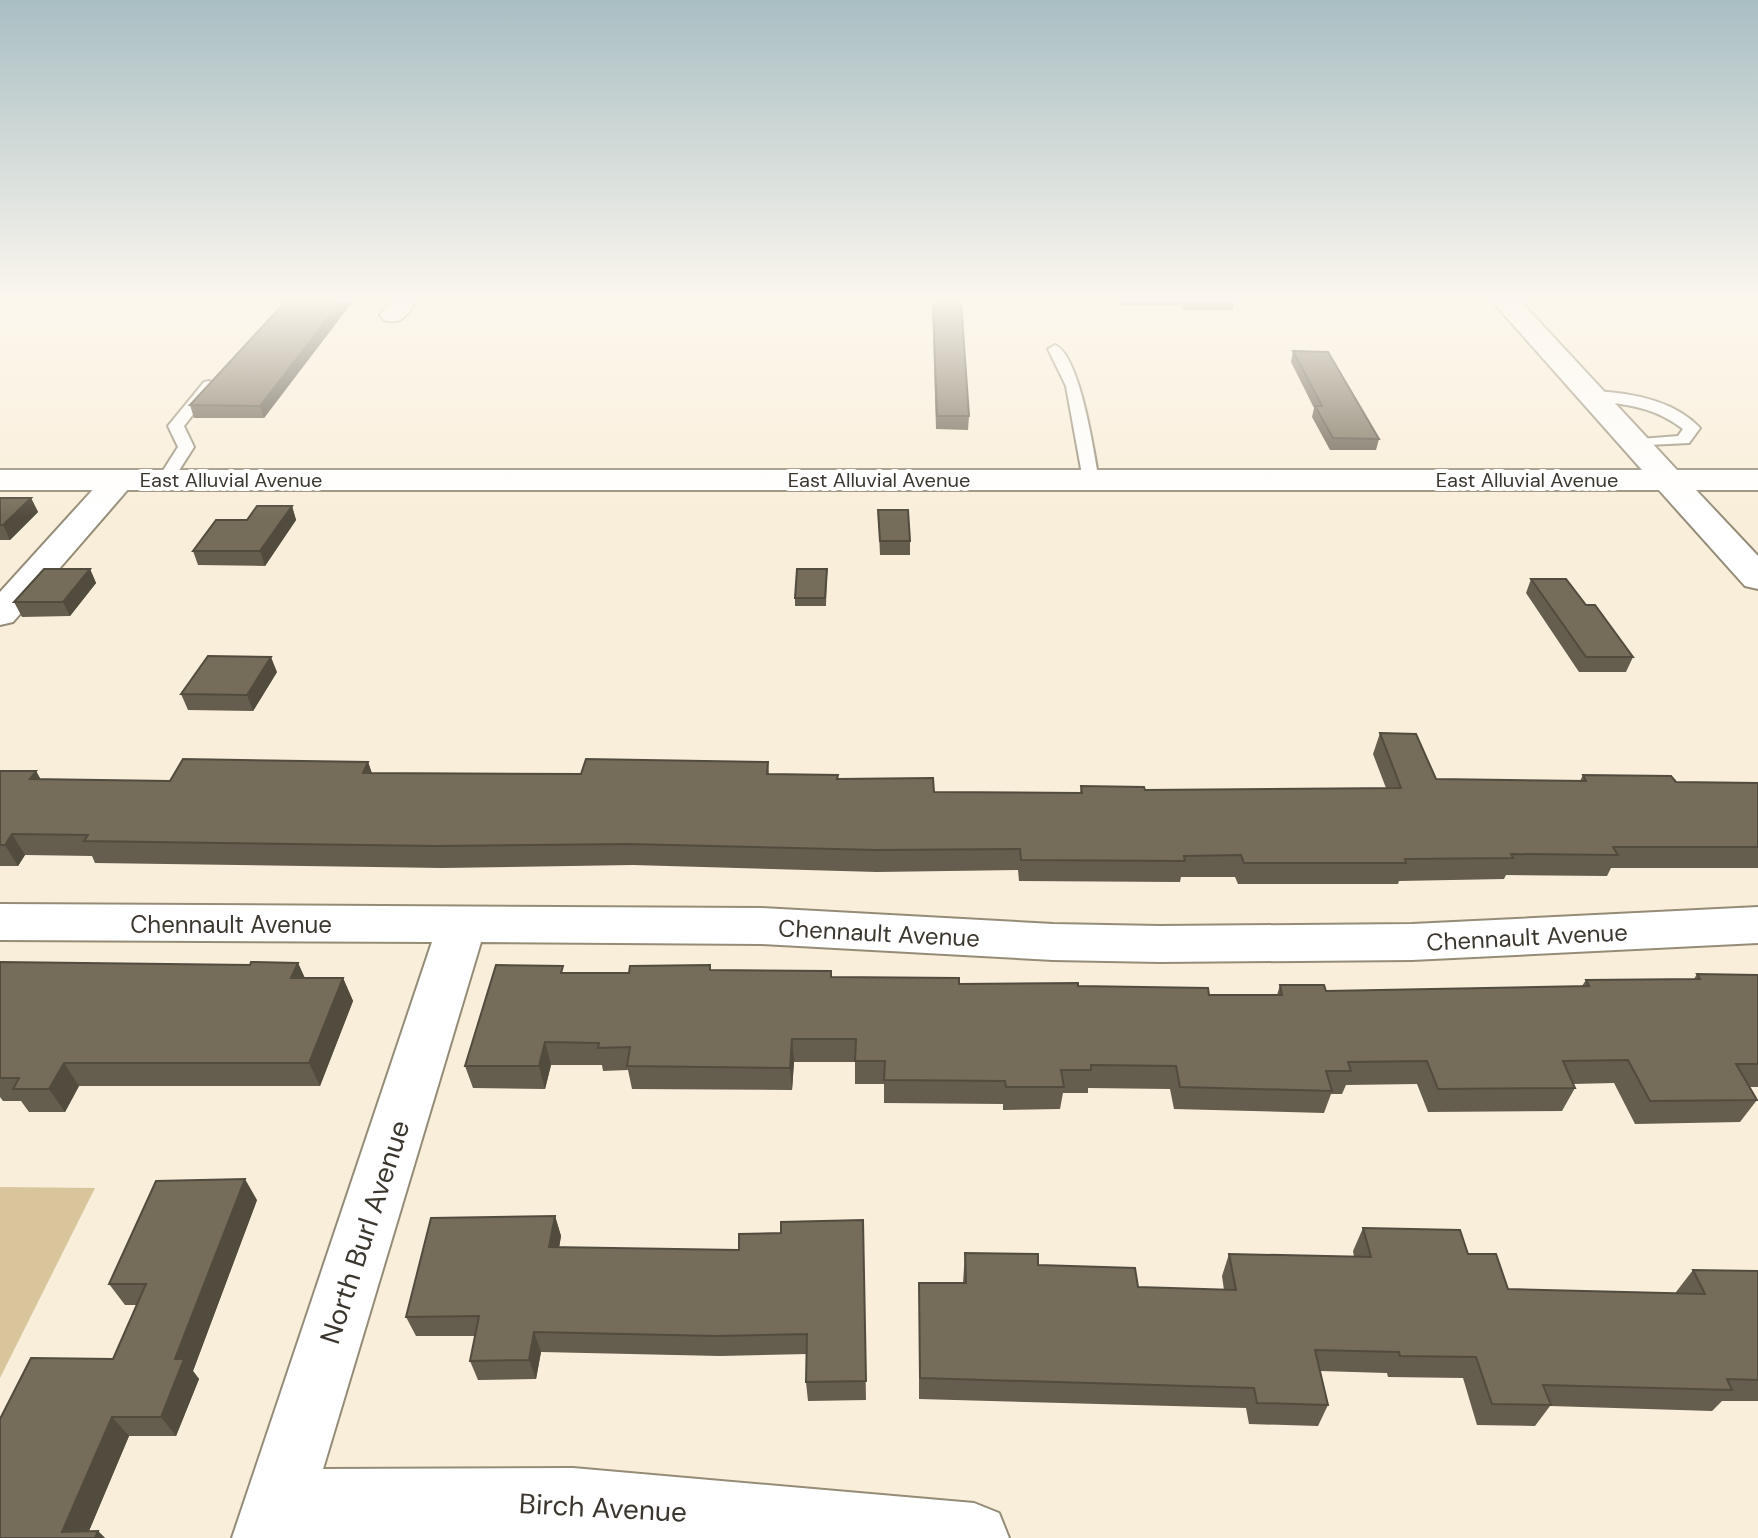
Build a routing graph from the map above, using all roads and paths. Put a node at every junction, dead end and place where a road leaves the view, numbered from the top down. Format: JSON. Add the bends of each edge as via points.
{"nodes":[{"id":1,"x":226,"y":373,"type":"edge"},
{"id":2,"x":1067,"y":373,"type":"edge"},
{"id":3,"x":1569,"y":373,"type":"edge"},
{"id":4,"x":1589,"y":395,"type":"junction"},
{"id":5,"x":1634,"y":443,"type":"junction"},
{"id":6,"x":0,"y":480,"type":"edge"},
{"id":7,"x":119,"y":480,"type":"junction"},
{"id":8,"x":165,"y":480,"type":"junction"},
{"id":9,"x":1091,"y":480,"type":"junction"},
{"id":10,"x":1668,"y":480,"type":"junction"},
{"id":11,"x":1758,"y":480,"type":"edge"},
{"id":12,"x":1757,"y":576,"type":"edge"},
{"id":13,"x":0,"y":614,"type":"edge"},
{"id":14,"x":0,"y":922,"type":"edge"},
{"id":15,"x":462,"y":925,"type":"junction"},
{"id":16,"x":1758,"y":925,"type":"edge"},
{"id":17,"x":272,"y":1521,"type":"edge"},
{"id":18,"x":974,"y":1538,"type":"edge"}],
"edges":[{"from":1,"to":8,"type":"lane","via":[[214,379],[176,426],[186,447]]},
{"from":2,"to":9,"type":"lane"},
{"from":3,"to":4,"type":"street"},
{"from":4,"to":5,"type":"street"},
{"from":4,"to":5,"type":"lane","via":[[1622,395],[1675,414],[1692,428],[1683,440]]},
{"from":5,"to":10,"type":"street"},
{"from":6,"to":7,"type":"street","name":"East Alluvial Avenue"},
{"from":7,"to":8,"type":"street","name":"East Alluvial Avenue"},
{"from":7,"to":13,"type":"street"},
{"from":8,"to":9,"type":"street","name":"East Alluvial Avenue"},
{"from":9,"to":10,"type":"street","name":"East Alluvial Avenue"},
{"from":10,"to":11,"type":"street","name":"East Alluvial Avenue"},
{"from":10,"to":12,"type":"street"},
{"from":14,"to":15,"type":"street","name":"Chennault Avenue"},
{"from":15,"to":16,"type":"street","name":"Chennault Avenue","via":[[761,926],[1160,944],[1412,942]]},
{"from":15,"to":17,"type":"street","name":"North Burl Avenue"},
{"from":17,"to":18,"type":"street","name":"Birch Avenue","via":[[573,1502]]}]}
